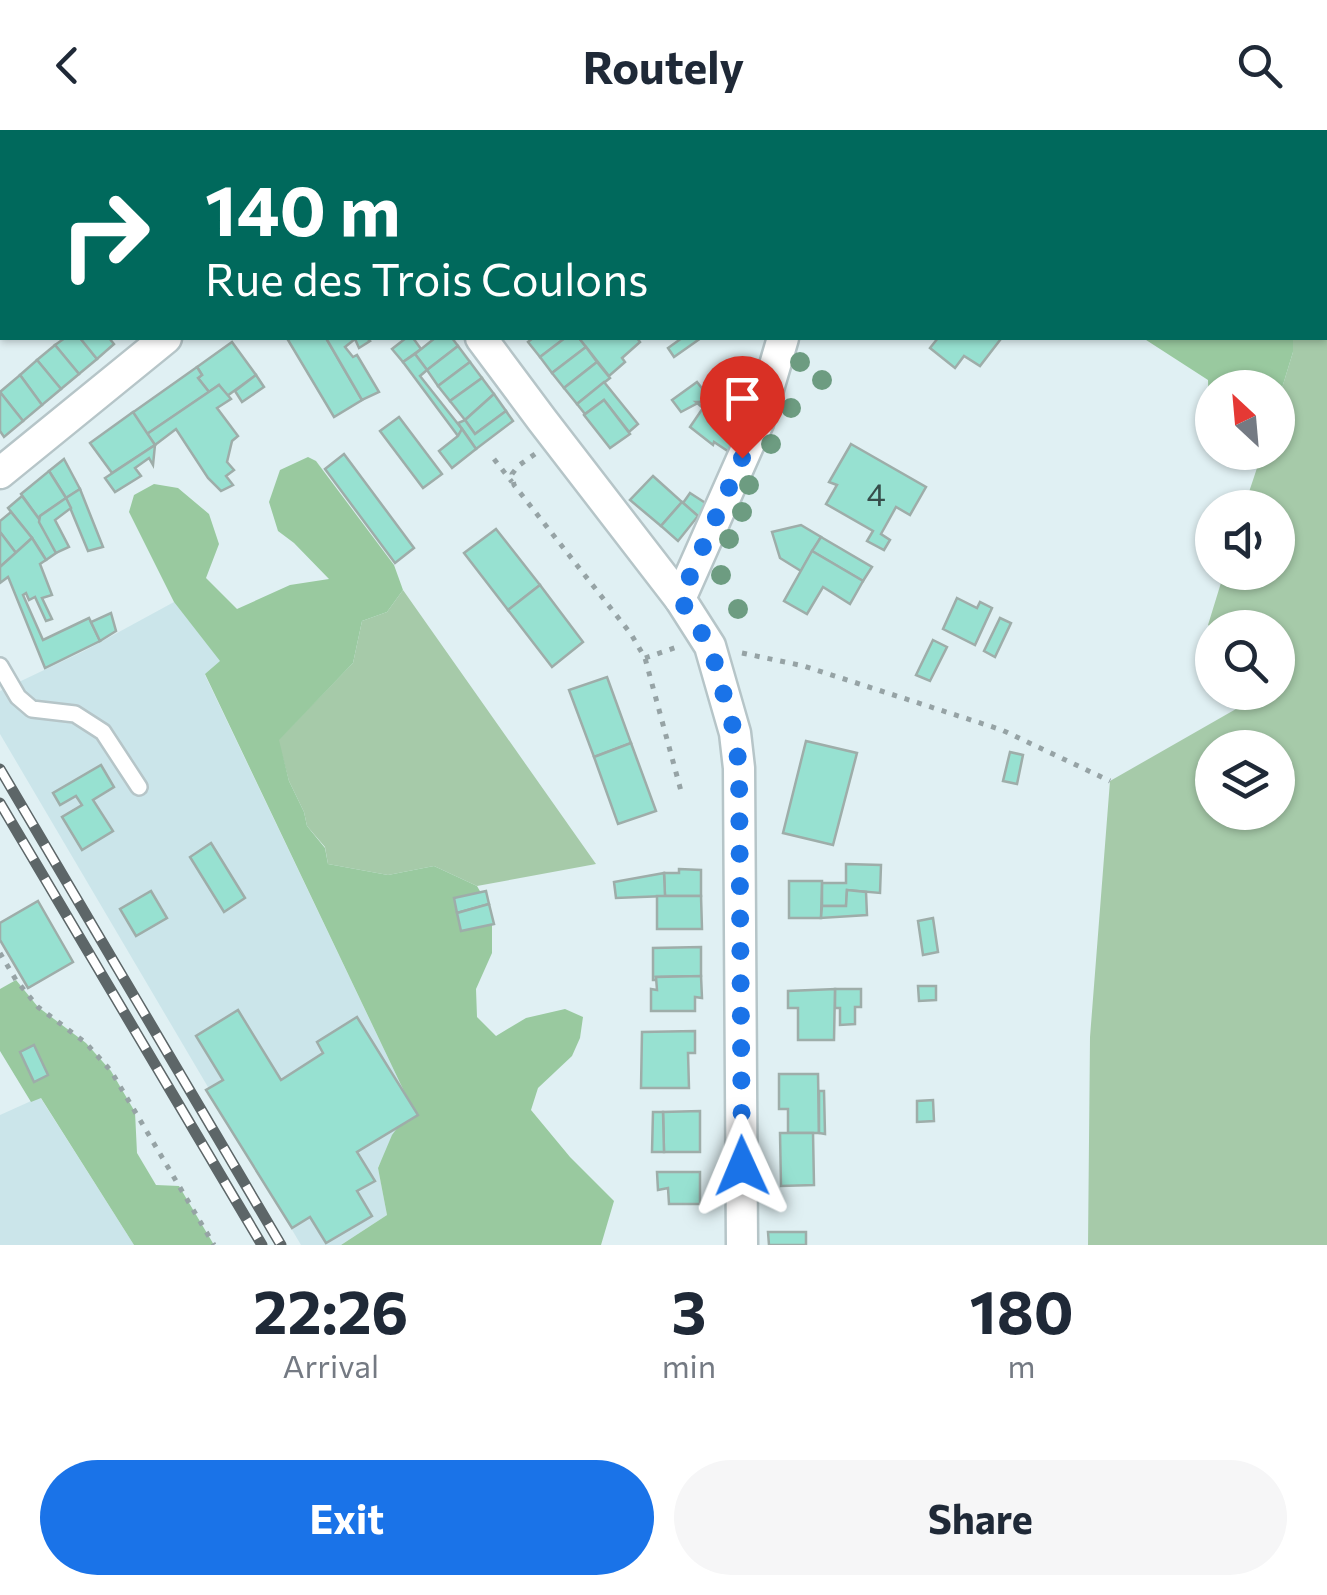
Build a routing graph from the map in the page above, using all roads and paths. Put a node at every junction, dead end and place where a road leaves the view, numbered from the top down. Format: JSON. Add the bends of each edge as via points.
{"nodes":[{"id":1,"x":164,"y":340,"type":"edge"},
{"id":2,"x":482,"y":340,"type":"edge"},
{"id":3,"x":783,"y":340,"type":"edge"},
{"id":4,"x":556,"y":439,"type":"junction"},
{"id":5,"x":494,"y":459,"type":"dead end"},
{"id":6,"x":0,"y":473,"type":"edge"},
{"id":7,"x":514,"y":484,"type":"junction"},
{"id":8,"x":680,"y":599,"type":"junction"},
{"id":9,"x":710,"y":646,"type":"junction"},
{"id":10,"x":0,"y":666,"type":"edge"},
{"id":11,"x":1110,"y":781,"type":"dead end"},
{"id":12,"x":140,"y":787,"type":"dead end"},
{"id":13,"x":681,"y":790,"type":"dead end"},
{"id":14,"x":0,"y":953,"type":"edge"},
{"id":15,"x":214,"y":1245,"type":"edge"},
{"id":16,"x":742,"y":1245,"type":"edge"}],
"edges":[{"from":1,"to":6,"type":"street"},
{"from":2,"to":4,"type":"street"},
{"from":3,"to":8,"type":"street","via":[[758,424]]},
{"from":4,"to":7,"type":"path","via":[[518,466]]},
{"from":4,"to":8,"type":"street"},
{"from":5,"to":7,"type":"path"},
{"from":7,"to":13,"type":"path","via":[[645,658]]},
{"from":8,"to":9,"type":"street"},
{"from":9,"to":11,"type":"path","via":[[804,666],[1002,730]]},
{"from":9,"to":16,"type":"street","via":[[739,768]]},
{"from":10,"to":12,"type":"lane","via":[[32,709],[75,714],[103,732]]},
{"from":14,"to":15,"type":"path","via":[[38,1008],[86,1043],[110,1071]]}]}
